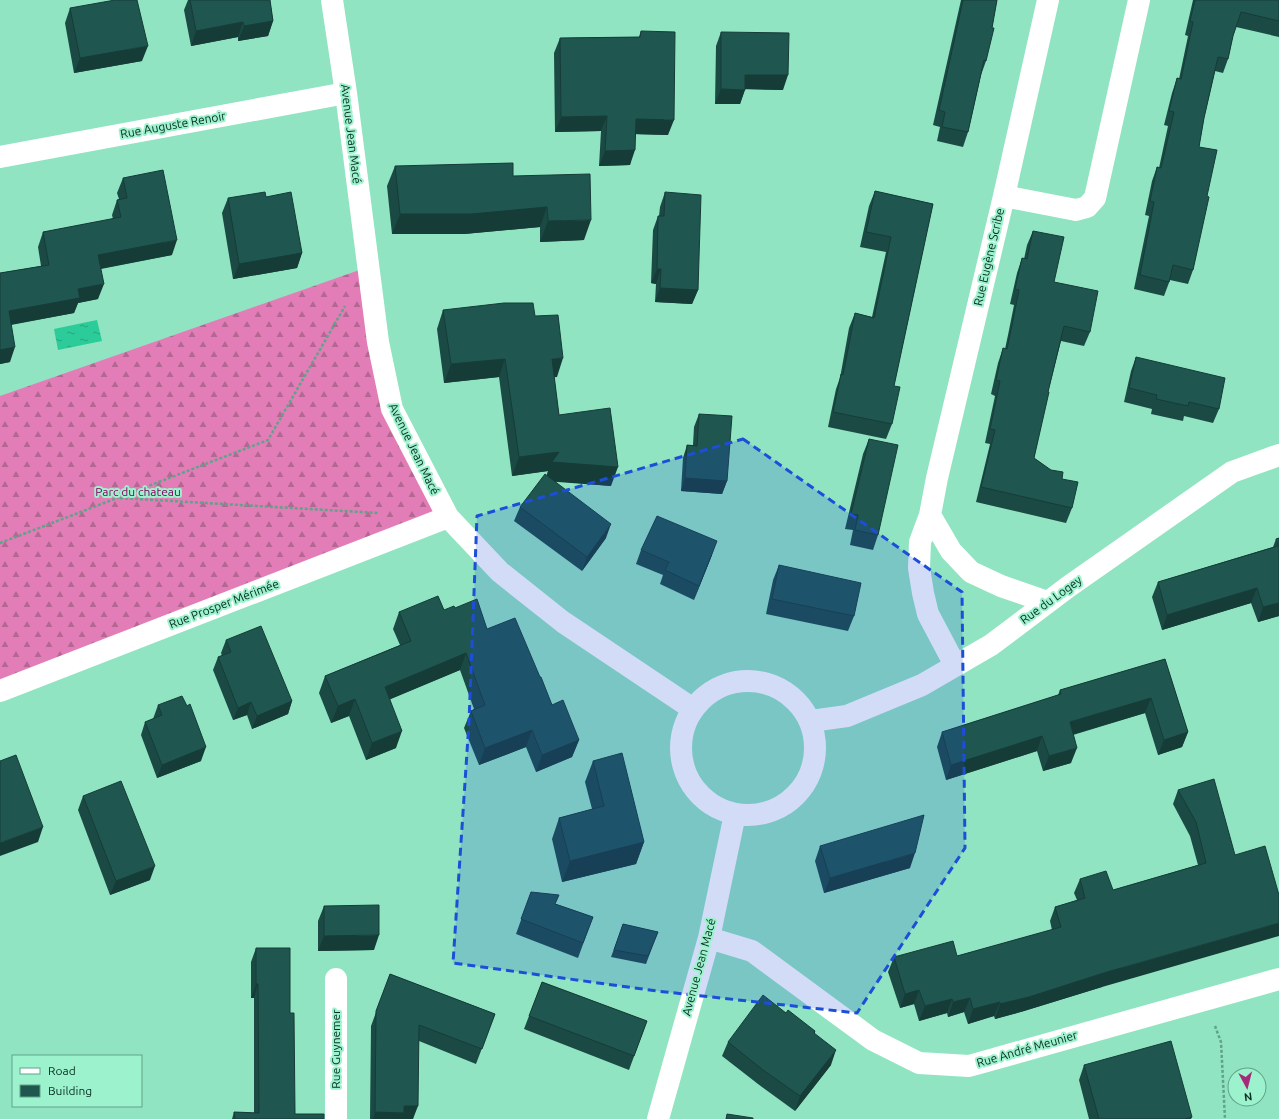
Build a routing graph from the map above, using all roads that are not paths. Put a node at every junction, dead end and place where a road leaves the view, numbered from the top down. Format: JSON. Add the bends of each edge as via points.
{"nodes":[{"id":1,"x":332,"y":0,"type":"edge"},
{"id":2,"x":1048,"y":0,"type":"edge"},
{"id":3,"x":1139,"y":0,"type":"edge"},
{"id":4,"x":346,"y":93,"type":"junction"},
{"id":5,"x":0,"y":157,"type":"edge"},
{"id":6,"x":1004,"y":196,"type":"junction"},
{"id":7,"x":1279,"y":455,"type":"edge"},
{"id":8,"x":930,"y":515,"type":"junction"},
{"id":9,"x":448,"y":517,"type":"junction"},
{"id":10,"x":1047,"y":602,"type":"junction"},
{"id":11,"x":955,"y":666,"type":"junction"},
{"id":12,"x":0,"y":691,"type":"edge"},
{"id":13,"x":692,"y":709,"type":"junction"},
{"id":14,"x":811,"y":721,"type":"junction"},
{"id":15,"x":735,"y":814,"type":"junction"},
{"id":16,"x":708,"y":938,"type":"junction"},
{"id":17,"x":336,"y":979,"type":"dead end"},
{"id":18,"x":1279,"y":979,"type":"edge"},
{"id":19,"x":336,"y":1119,"type":"edge"},
{"id":20,"x":658,"y":1119,"type":"edge"}],
"edges":[{"from":1,"to":4,"type":"street","name":"Avenue Jean Macé"},
{"from":2,"to":6,"type":"street","name":"Rue Eugène Scribe"},
{"from":3,"to":6,"type":"street","via":[[1095,198],[1087,207],[1076,210]]},
{"from":4,"to":5,"type":"street","name":"Rue Auguste Renoir"},
{"from":4,"to":9,"type":"street","name":"Avenue Jean Macé","via":[[378,342],[392,409]]},
{"from":6,"to":8,"type":"street","name":"Rue Eugène Scribe"},
{"from":7,"to":10,"type":"street","name":"Rue du Logey","via":[[1232,472]]},
{"from":8,"to":10,"type":"street","via":[[952,551],[971,572],[1001,586]]},
{"from":8,"to":11,"type":"street","name":"Rue Eugène Scribe","via":[[920,542],[919,568],[928,614]]},
{"from":9,"to":12,"type":"street","name":"Rue Prosper Mérimée"},
{"from":9,"to":13,"type":"street","name":"Avenue Jean Macé","via":[[505,577],[563,622]]},
{"from":10,"to":11,"type":"street","name":"Rue du Logey","via":[[991,644]]},
{"from":11,"to":14,"type":"street","name":"Rue du Logey","via":[[922,685],[847,716]]},
{"from":13,"to":14,"type":"street","via":[[707,694],[725,684],[745,680],[766,682],[784,690],[800,704]]},
{"from":13,"to":15,"type":"street","via":[[682,729],[680,751],[685,773],[696,792],[714,806]]},
{"from":14,"to":15,"type":"street","via":[[816,742],[815,762],[807,782],[794,798],[776,810],[756,815]]},
{"from":15,"to":16,"type":"street","name":"Avenue Jean Macé"},
{"from":16,"to":18,"type":"street","name":"Rue André Meunier","via":[[752,951],[873,1040],[919,1063],[969,1066]]},
{"from":16,"to":20,"type":"street","name":"Avenue Jean Macé"},
{"from":17,"to":19,"type":"street","name":"Rue Guynemer"}]}
